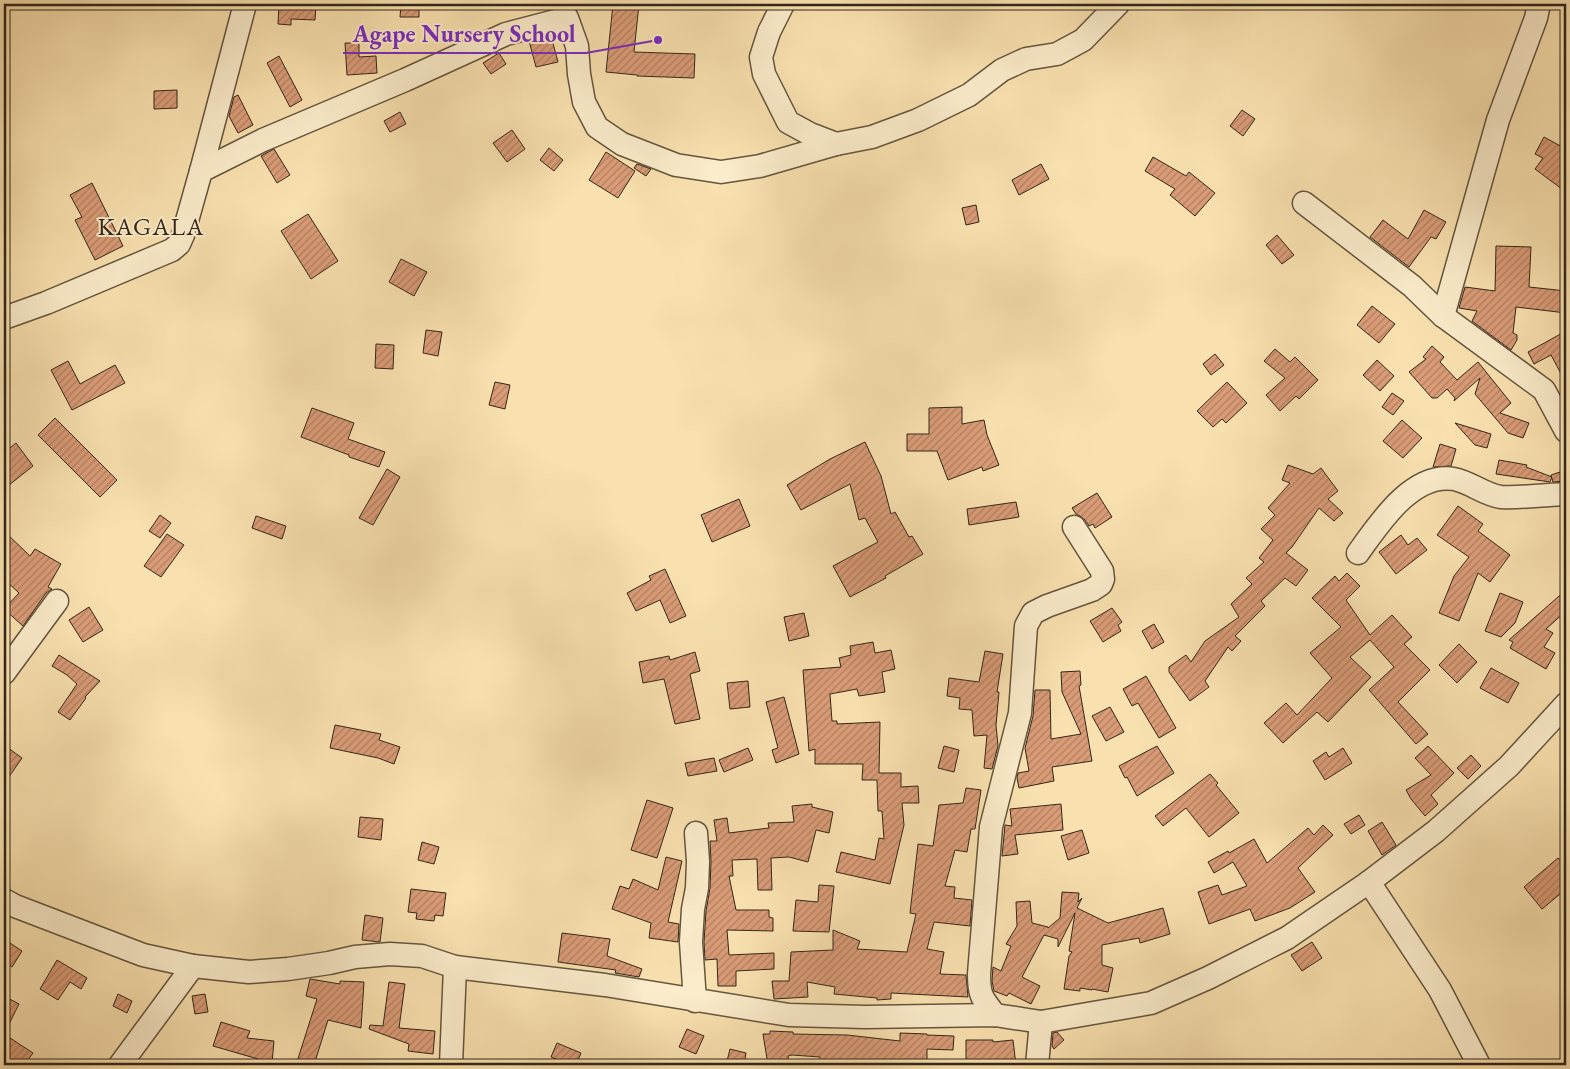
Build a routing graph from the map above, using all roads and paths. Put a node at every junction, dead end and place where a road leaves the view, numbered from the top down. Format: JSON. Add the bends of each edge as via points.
{"nodes":[{"id":1,"x":245,"y":4,"type":"edge"},
{"id":2,"x":782,"y":4,"type":"edge"},
{"id":3,"x":1118,"y":4,"type":"edge"},
{"id":4,"x":1539,"y":4,"type":"edge"},
{"id":5,"x":836,"y":144,"type":"junction"},
{"id":6,"x":202,"y":171,"type":"junction"},
{"id":7,"x":1304,"y":203,"type":"dead end"},
{"id":8,"x":1443,"y":316,"type":"junction"},
{"id":9,"x":4,"y":318,"type":"edge"},
{"id":10,"x":1566,"y":431,"type":"edge"},
{"id":11,"x":1566,"y":494,"type":"edge"},
{"id":12,"x":1074,"y":527,"type":"dead end"},
{"id":13,"x":1358,"y":552,"type":"dead end"},
{"id":14,"x":57,"y":601,"type":"dead end"},
{"id":15,"x":4,"y":672,"type":"edge"},
{"id":16,"x":1566,"y":704,"type":"edge"},
{"id":17,"x":696,"y":833,"type":"dead end"},
{"id":18,"x":1369,"y":882,"type":"junction"},
{"id":19,"x":4,"y":900,"type":"edge"},
{"id":20,"x":192,"y":966,"type":"junction"},
{"id":21,"x":455,"y":967,"type":"junction"},
{"id":22,"x":695,"y":1001,"type":"junction"},
{"id":23,"x":995,"y":1015,"type":"junction"},
{"id":24,"x":1042,"y":1022,"type":"junction"},
{"id":25,"x":120,"y":1065,"type":"edge"},
{"id":26,"x":451,"y":1065,"type":"edge"},
{"id":27,"x":1037,"y":1065,"type":"edge"},
{"id":28,"x":1479,"y":1065,"type":"edge"}],
"edges":[{"from":1,"to":6,"type":"street"},
{"from":2,"to":5,"type":"street","via":[[761,57],[764,74],[788,122]]},
{"from":3,"to":5,"type":"street","via":[[1083,40],[1057,54],[1026,59],[1002,70],[968,95],[918,120],[872,137]]},
{"from":4,"to":8,"type":"street","via":[[1498,120]]},
{"from":5,"to":6,"type":"street","via":[[760,166],[721,172],[676,165],[622,144],[597,127],[584,102],[577,46],[567,18],[506,34],[263,140]]},
{"from":6,"to":9,"type":"street","via":[[180,244],[172,250]]},
{"from":7,"to":8,"type":"street","via":[[1412,286]]},
{"from":8,"to":10,"type":"street","via":[[1544,390]]},
{"from":11,"to":13,"type":"street","via":[[1499,497],[1454,479],[1440,479],[1419,486],[1394,506]]},
{"from":12,"to":23,"type":"street","via":[[1102,571],[1103,579],[1092,590],[1033,613],[1026,626],[1020,713],[991,827],[979,974],[979,990]]},
{"from":14,"to":15,"type":"street"},
{"from":16,"to":18,"type":"street","via":[[1474,799]]},
{"from":17,"to":22,"type":"street","via":[[697,888],[691,942]]},
{"from":18,"to":24,"type":"street","via":[[1287,938],[1151,1003]]},
{"from":18,"to":28,"type":"street","via":[[1440,990]]},
{"from":19,"to":20,"type":"street","via":[[142,955]]},
{"from":20,"to":21,"type":"street","via":[[249,972],[390,954],[422,956]]},
{"from":20,"to":25,"type":"street"},
{"from":21,"to":22,"type":"street","via":[[605,985]]},
{"from":21,"to":26,"type":"street"},
{"from":22,"to":23,"type":"street","via":[[789,1015]]},
{"from":23,"to":24,"type":"street"},
{"from":24,"to":27,"type":"street"}]}
